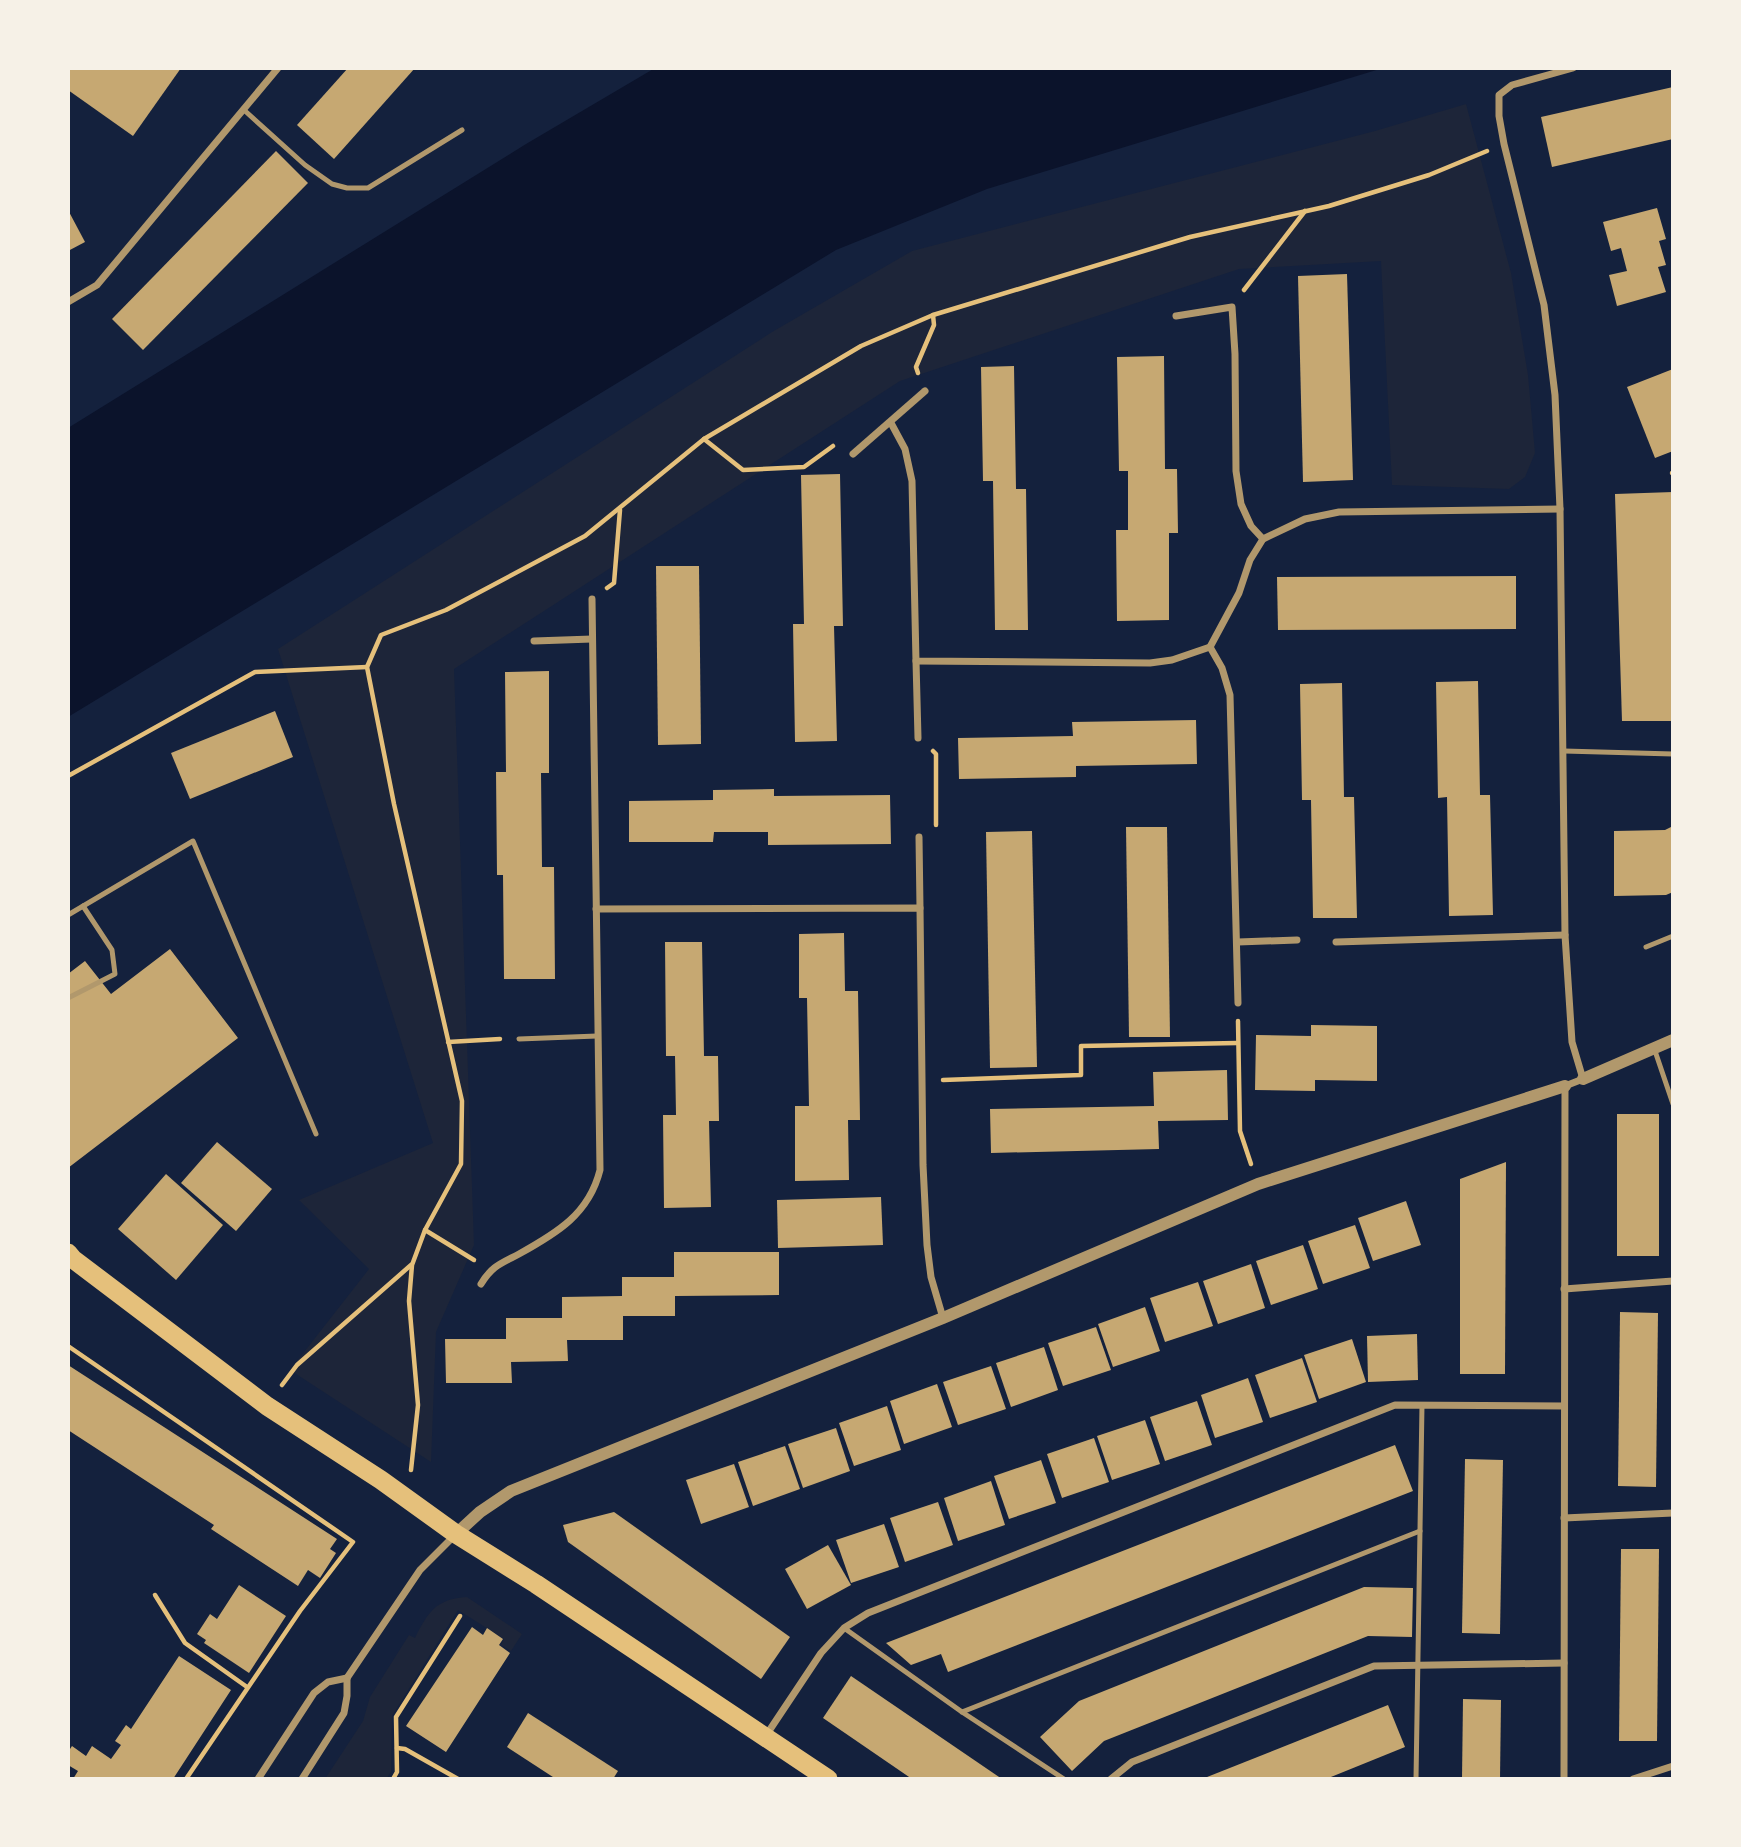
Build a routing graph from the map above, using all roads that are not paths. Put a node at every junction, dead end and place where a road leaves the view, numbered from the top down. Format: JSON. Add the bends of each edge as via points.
{"nodes":[{"id":1,"x":278,"y":68,"type":"edge"},
{"id":2,"x":1573,"y":68,"type":"edge"},
{"id":3,"x":244,"y":110,"type":"junction"},
{"id":4,"x":462,"y":130,"type":"dead end"},
{"id":5,"x":68,"y":302,"type":"edge"},
{"id":6,"x":1176,"y":316,"type":"dead end"},
{"id":7,"x":925,"y":391,"type":"road end"},
{"id":8,"x":891,"y":423,"type":"junction"},
{"id":9,"x":853,"y":454,"type":"dead end"},
{"id":10,"x":1560,"y":509,"type":"junction"},
{"id":11,"x":1262,"y":540,"type":"junction"},
{"id":12,"x":592,"y":599,"type":"road end"},
{"id":13,"x":592,"y":639,"type":"junction"},
{"id":14,"x":534,"y":640,"type":"dead end"},
{"id":15,"x":1210,"y":647,"type":"junction"},
{"id":16,"x":916,"y":661,"type":"junction"},
{"id":17,"x":918,"y":738,"type":"road end"},
{"id":18,"x":1564,"y":751,"type":"junction"},
{"id":19,"x":1673,"y":754,"type":"edge"},
{"id":20,"x":919,"y":837,"type":"road end"},
{"id":21,"x":83,"y":906,"type":"junction"},
{"id":22,"x":920,"y":908,"type":"junction"},
{"id":23,"x":596,"y":909,"type":"junction"},
{"id":24,"x":68,"y":915,"type":"edge"},
{"id":25,"x":1564,"y":935,"type":"junction"},
{"id":26,"x":1673,"y":936,"type":"edge"},
{"id":27,"x":1297,"y":940,"type":"dead end"},
{"id":28,"x":1238,"y":942,"type":"junction"},
{"id":29,"x":1336,"y":942,"type":"dead end"},
{"id":30,"x":1646,"y":947,"type":"dead end"},
{"id":31,"x":68,"y":998,"type":"edge"},
{"id":32,"x":1238,"y":1003,"type":"road end"},
{"id":33,"x":597,"y":1036,"type":"junction"},
{"id":34,"x":519,"y":1038,"type":"road end"},
{"id":35,"x":1673,"y":1040,"type":"edge"},
{"id":36,"x":1654,"y":1048,"type":"junction"},
{"id":37,"x":1583,"y":1079,"type":"junction"},
{"id":38,"x":1565,"y":1086,"type":"junction"},
{"id":39,"x":1673,"y":1104,"type":"edge"},
{"id":40,"x":316,"y":1134,"type":"dead end"},
{"id":41,"x":68,"y":1253,"type":"edge"},
{"id":42,"x":1673,"y":1281,"type":"edge"},
{"id":43,"x":481,"y":1284,"type":"dead end"},
{"id":44,"x":1564,"y":1289,"type":"junction"},
{"id":45,"x":943,"y":1318,"type":"junction"},
{"id":46,"x":1422,"y":1405,"type":"junction"},
{"id":47,"x":1564,"y":1406,"type":"junction"},
{"id":48,"x":1673,"y":1513,"type":"edge"},
{"id":49,"x":1564,"y":1518,"type":"junction"},
{"id":50,"x":1420,"y":1531,"type":"junction"},
{"id":51,"x":456,"y":1534,"type":"junction"},
{"id":52,"x":844,"y":1629,"type":"junction"},
{"id":53,"x":1564,"y":1662,"type":"junction"},
{"id":54,"x":1418,"y":1665,"type":"junction"},
{"id":55,"x":347,"y":1678,"type":"junction"},
{"id":56,"x":962,"y":1712,"type":"junction"},
{"id":57,"x":765,"y":1737,"type":"junction"},
{"id":58,"x":1673,"y":1766,"type":"edge"},
{"id":59,"x":258,"y":1779,"type":"edge"},
{"id":60,"x":302,"y":1779,"type":"edge"},
{"id":61,"x":828,"y":1779,"type":"edge"},
{"id":62,"x":1064,"y":1779,"type":"edge"},
{"id":63,"x":1111,"y":1779,"type":"edge"},
{"id":64,"x":1416,"y":1779,"type":"edge"},
{"id":65,"x":1564,"y":1779,"type":"edge"},
{"id":66,"x":1633,"y":1779,"type":"edge"}],
"edges":[{"from":1,"to":3,"type":"street"},
{"from":2,"to":10,"type":"street","via":[[1511,85],[1499,95],[1504,144],[1544,305],[1555,395]]},
{"from":3,"to":4,"type":"lane","via":[[305,165],[332,184],[347,188],[368,187]]},
{"from":3,"to":5,"type":"street","via":[[97,285]]},
{"from":6,"to":11,"type":"street","via":[[1231,307],[1236,471],[1241,504]]},
{"from":7,"to":8,"type":"street"},
{"from":8,"to":9,"type":"street"},
{"from":8,"to":16,"type":"street","via":[[905,449],[912,481]]},
{"from":10,"to":11,"type":"street","via":[[1339,512],[1305,519]]},
{"from":10,"to":18,"type":"street"},
{"from":11,"to":15,"type":"street"},
{"from":12,"to":13,"type":"street"},
{"from":13,"to":14,"type":"street"},
{"from":13,"to":23,"type":"street"},
{"from":15,"to":16,"type":"street","via":[[1150,663]]},
{"from":15,"to":28,"type":"street","via":[[1230,695]]},
{"from":16,"to":17,"type":"street"},
{"from":18,"to":19,"type":"lane"},
{"from":18,"to":25,"type":"street"},
{"from":20,"to":22,"type":"street"},
{"from":21,"to":24,"type":"lane"},
{"from":21,"to":31,"type":"lane","via":[[112,950],[115,974]]},
{"from":21,"to":40,"type":"lane","via":[[193,841]]},
{"from":22,"to":23,"type":"street"},
{"from":22,"to":45,"type":"street","via":[[927,1245]]},
{"from":23,"to":33,"type":"street"},
{"from":25,"to":29,"type":"street"},
{"from":25,"to":37,"type":"street","via":[[1572,1042]]},
{"from":26,"to":30,"type":"lane"},
{"from":27,"to":28,"type":"street"},
{"from":28,"to":32,"type":"street"},
{"from":33,"to":34,"type":"lane"},
{"from":33,"to":43,"type":"street","via":[[600,1170],[595,1190],[553,1235],[489,1270]]},
{"from":35,"to":36,"type":"street"},
{"from":36,"to":37,"type":"street"},
{"from":36,"to":39,"type":"lane"},
{"from":37,"to":38,"type":"street"},
{"from":38,"to":44,"type":"street"},
{"from":38,"to":45,"type":"street","via":[[1258,1184]]},
{"from":41,"to":51,"type":"highway","via":[[267,1406]]},
{"from":42,"to":44,"type":"street"},
{"from":44,"to":47,"type":"street"},
{"from":45,"to":51,"type":"street","via":[[511,1491]]},
{"from":46,"to":47,"type":"street"},
{"from":46,"to":50,"type":"lane"},
{"from":46,"to":52,"type":"street","via":[[1395,1405],[868,1613]]},
{"from":47,"to":49,"type":"street"},
{"from":48,"to":49,"type":"street"},
{"from":49,"to":53,"type":"street"},
{"from":50,"to":54,"type":"lane"},
{"from":50,"to":56,"type":"lane"},
{"from":51,"to":55,"type":"street","via":[[420,1570]]},
{"from":51,"to":57,"type":"highway"},
{"from":52,"to":56,"type":"lane"},
{"from":52,"to":57,"type":"street","via":[[821,1653]]},
{"from":53,"to":54,"type":"street"},
{"from":53,"to":65,"type":"street"},
{"from":54,"to":63,"type":"street","via":[[1374,1666],[1132,1762]]},
{"from":54,"to":64,"type":"lane"},
{"from":55,"to":59,"type":"street","via":[[328,1682],[314,1693]]},
{"from":55,"to":60,"type":"street","via":[[344,1713]]},
{"from":56,"to":62,"type":"lane"},
{"from":57,"to":61,"type":"highway"},
{"from":58,"to":66,"type":"street"}]}
